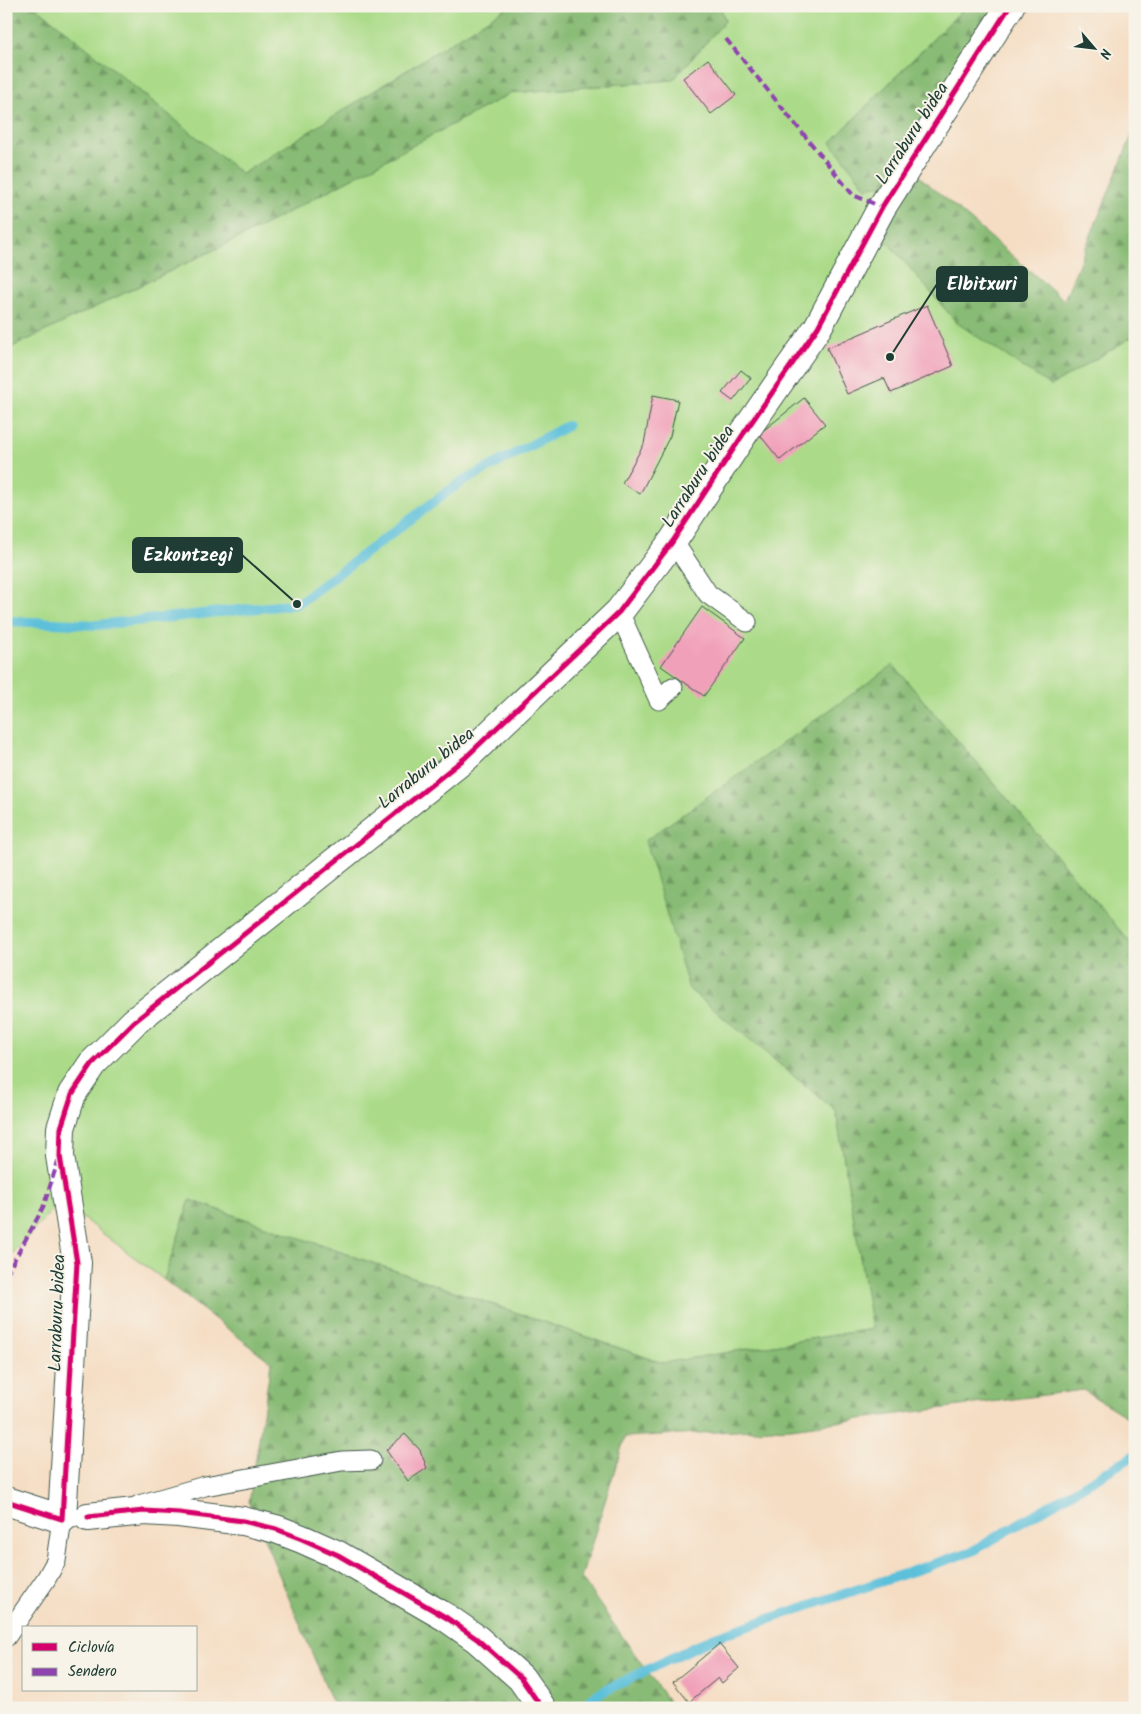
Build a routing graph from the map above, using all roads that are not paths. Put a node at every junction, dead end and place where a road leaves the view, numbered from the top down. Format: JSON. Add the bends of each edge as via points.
{"nodes":[{"id":1,"x":1010,"y":6,"type":"edge"},
{"id":2,"x":674,"y":541,"type":"junction"},
{"id":3,"x":619,"y":612,"type":"junction"},
{"id":4,"x":747,"y":622,"type":"dead end"},
{"id":5,"x":673,"y":687,"type":"dead end"},
{"id":6,"x":371,"y":1460,"type":"dead end"},
{"id":7,"x":6,"y":1501,"type":"edge"},
{"id":8,"x":75,"y":1518,"type":"junction"},
{"id":9,"x":6,"y":1637,"type":"edge"},
{"id":10,"x":542,"y":1708,"type":"edge"}],
"edges":[{"from":1,"to":2,"type":"street","name":"Larraburu bidea","via":[[882,207],[818,327]]},
{"from":2,"to":3,"type":"street","name":"Larraburu bidea"},
{"from":2,"to":4,"type":"lane","via":[[708,594]]},
{"from":3,"to":5,"type":"lane","via":[[659,700]]},
{"from":3,"to":8,"type":"street","name":"Larraburu bidea","via":[[465,758],[134,1022],[92,1064],[72,1094],[60,1128],[60,1156],[77,1263]]},
{"from":6,"to":8,"type":"lane","via":[[342,1461],[205,1486],[118,1511]]},
{"from":7,"to":8,"type":"street"},
{"from":8,"to":9,"type":"lane","via":[[46,1579]]},
{"from":8,"to":10,"type":"street","via":[[144,1511],[179,1513],[243,1521],[302,1538],[338,1555],[477,1639],[520,1678]]}]}
